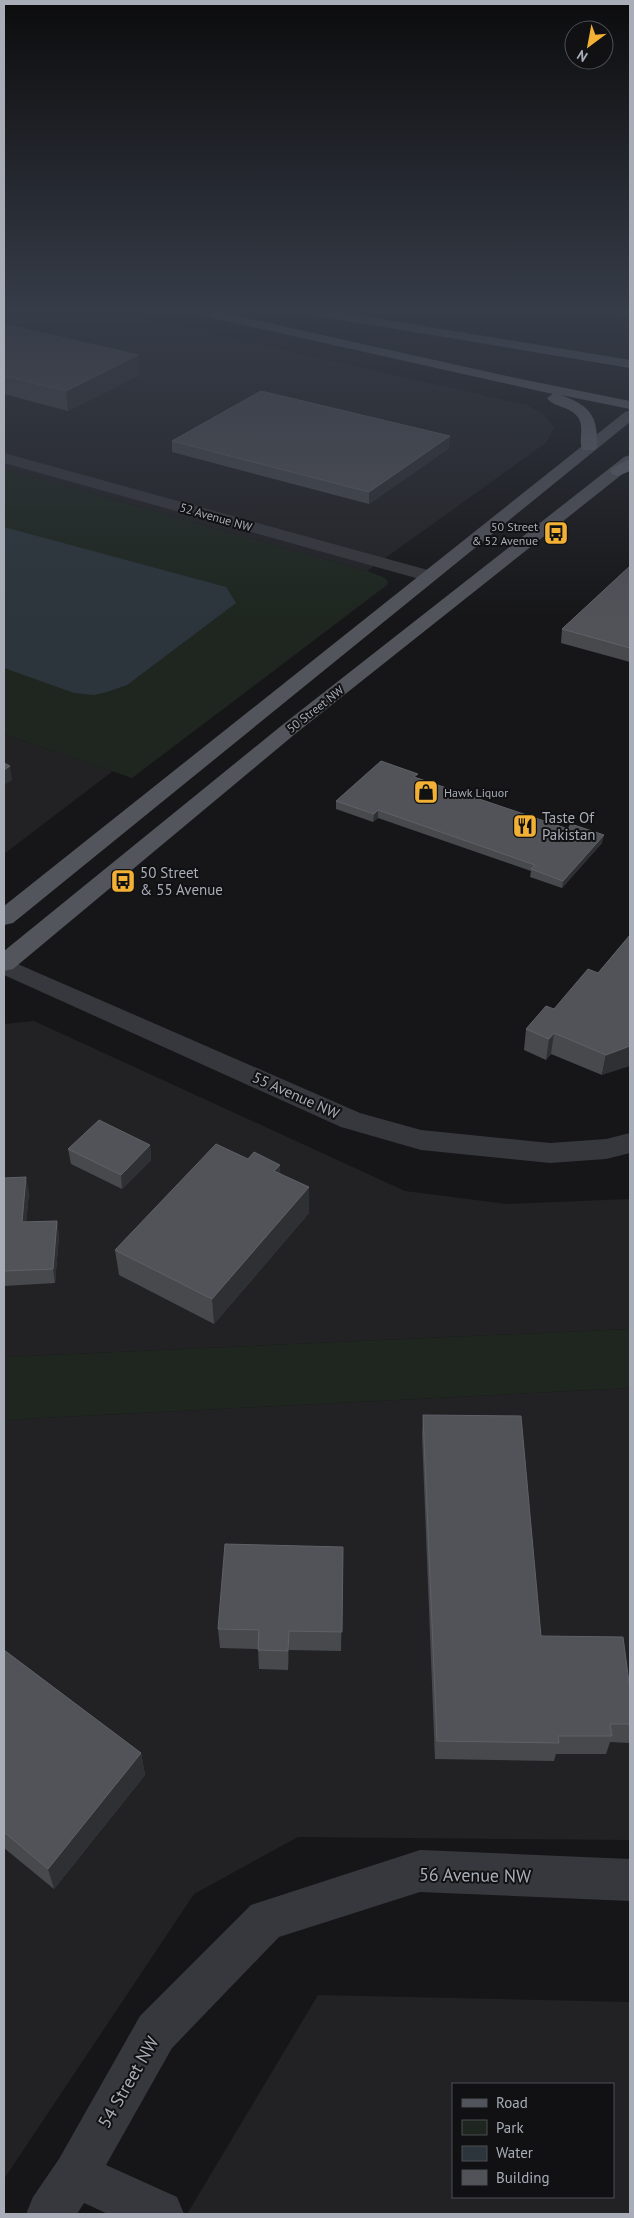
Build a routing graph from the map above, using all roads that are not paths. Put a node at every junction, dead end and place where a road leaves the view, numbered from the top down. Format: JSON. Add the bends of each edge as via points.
{"nodes":[{"id":1,"x":585,"y":415,"type":"edge"},
{"id":2,"x":630,"y":415,"type":"edge"},
{"id":3,"x":589,"y":447,"type":"junction"},
{"id":4,"x":4,"y":458,"type":"edge"},
{"id":5,"x":626,"y":465,"type":"edge"},
{"id":6,"x":552,"y":478,"type":"junction"},
{"id":7,"x":470,"y":572,"type":"junction"},
{"id":8,"x":429,"y":576,"type":"junction"},
{"id":9,"x":288,"y":730,"type":"junction"},
{"id":10,"x":4,"y":918,"type":"edge"},
{"id":11,"x":4,"y":964,"type":"edge"},
{"id":12,"x":618,"y":1146,"type":"edge"},
{"id":13,"x":630,"y":1880,"type":"edge"},
{"id":14,"x":266,"y":1920,"type":"joint"},
{"id":15,"x":75,"y":2175,"type":"junction"},
{"id":16,"x":50,"y":2214,"type":"edge"},
{"id":17,"x":160,"y":2214,"type":"edge"}],
"edges":[{"from":1,"to":3,"type":"highway","via":[[589,419]]},
{"from":2,"to":3,"type":"main road"},
{"from":3,"to":6,"type":"main road"},
{"from":4,"to":8,"type":"street","name":"52 Avenue NW"},
{"from":5,"to":7,"type":"main road","name":"50 Street NW"},
{"from":6,"to":7,"type":"main road","via":[[536,505]]},
{"from":6,"to":8,"type":"main road"},
{"from":7,"to":9,"type":"main road","name":"50 Street NW"},
{"from":8,"to":9,"type":"main road","via":[[437,580],[438,586],[432,595],[345,668]]},
{"from":8,"to":10,"type":"main road"},
{"from":9,"to":11,"type":"main road","name":"50 Street NW"},
{"from":11,"to":12,"type":"street","name":"55 Avenue NW","via":[[351,1120],[421,1140],[485,1148],[550,1154]]},
{"from":13,"to":14,"type":"street","name":"56 Avenue NW","via":[[420,1871]]},
{"from":14,"to":15,"type":"street","name":"54 Street NW","via":[[156,2032]]},
{"from":15,"to":16,"type":"street","name":"54 Street NW"},
{"from":15,"to":17,"type":"street"}]}
